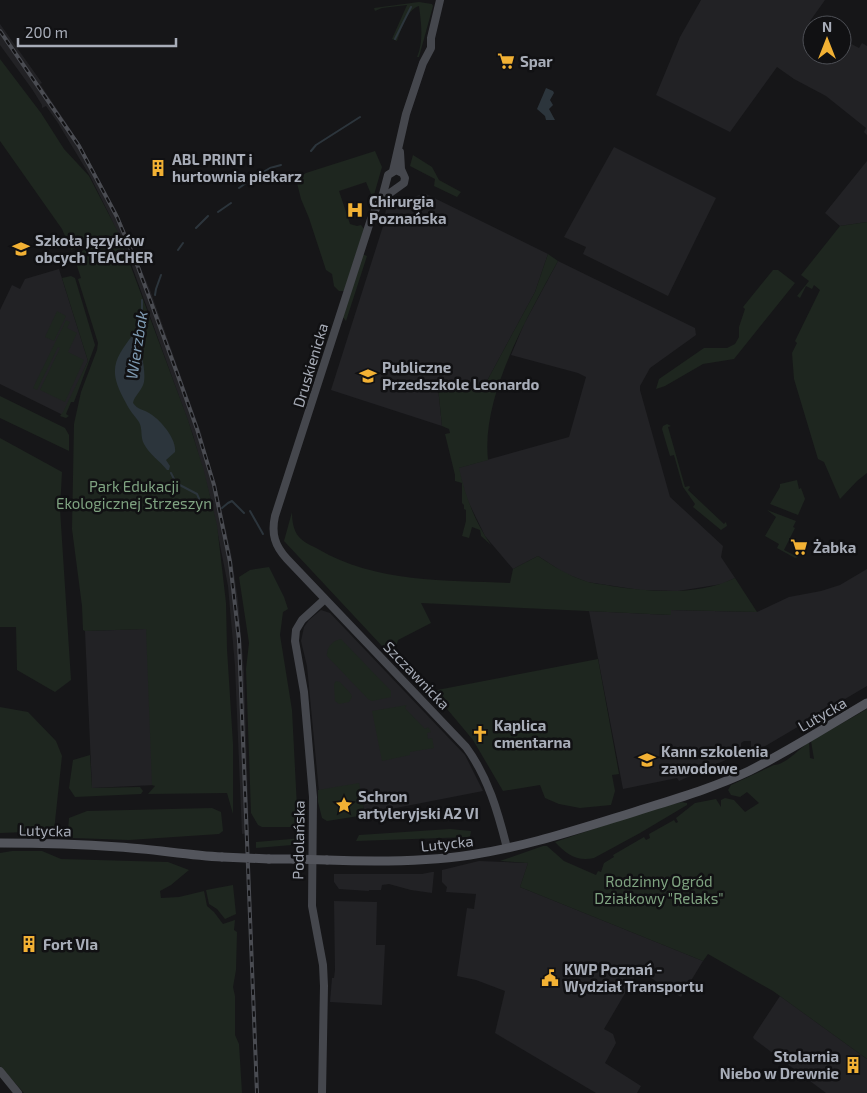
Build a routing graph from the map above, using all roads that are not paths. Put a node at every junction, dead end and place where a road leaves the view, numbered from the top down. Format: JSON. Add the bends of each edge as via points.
{"nodes":[{"id":1,"x":440,"y":0,"type":"edge"},
{"id":2,"x":399,"y":143,"type":"junction"},
{"id":3,"x":393,"y":171,"type":"junction"},
{"id":4,"x":402,"y":173,"type":"junction"},
{"id":5,"x":387,"y":181,"type":"junction"},
{"id":6,"x":395,"y":188,"type":"junction"},
{"id":7,"x":381,"y":200,"type":"junction"},
{"id":8,"x":275,"y":540,"type":"joint"},
{"id":9,"x":325,"y":599,"type":"junction"},
{"id":10,"x":867,"y":703,"type":"edge"},
{"id":11,"x":0,"y":843,"type":"edge"},
{"id":12,"x":507,"y":848,"type":"junction"},
{"id":13,"x":0,"y":1071,"type":"edge"},
{"id":14,"x":18,"y":1093,"type":"edge"},
{"id":15,"x":322,"y":1093,"type":"edge"}],
"edges":[{"from":1,"to":2,"type":"street","via":[[431,48],[406,114]]},
{"from":2,"to":3,"type":"street"},
{"from":2,"to":4,"type":"street"},
{"from":3,"to":4,"type":"street"},
{"from":3,"to":5,"type":"street"},
{"from":4,"to":6,"type":"street","via":[[404,183]]},
{"from":5,"to":6,"type":"street"},
{"from":5,"to":7,"type":"street","name":"Druskienicka"},
{"from":6,"to":7,"type":"street","name":"Druskienicka"},
{"from":7,"to":8,"type":"street","name":"Druskienicka","via":[[370,220],[275,516]]},
{"from":8,"to":9,"type":"street","name":"Szczawnicka","via":[[281,553]]},
{"from":9,"to":12,"type":"street","name":"Szczawnicka","via":[[470,753],[493,796]]},
{"from":9,"to":15,"type":"street","name":"Podolańska","via":[[302,620],[296,630],[295,641],[304,692],[312,797],[312,906],[323,965]]},
{"from":10,"to":12,"type":"main road","name":"Lutycka","via":[[724,782]]},
{"from":11,"to":12,"type":"main road","name":"Lutycka","bridge":true,"via":[[121,847],[192,856],[368,862],[438,859]]},
{"from":13,"to":14,"type":"street"}]}
